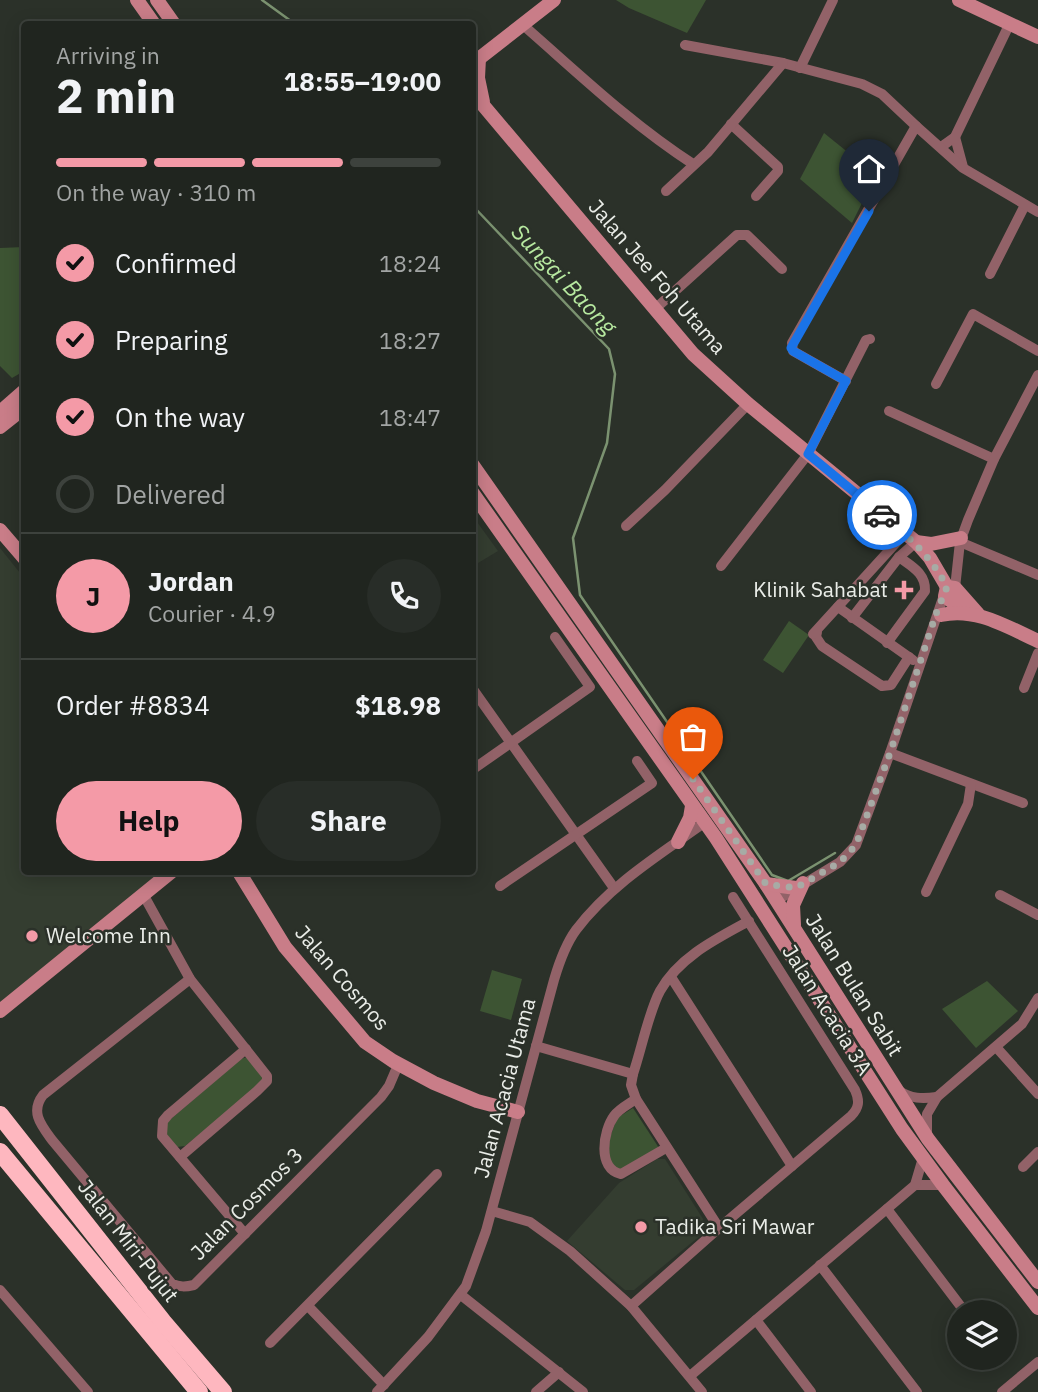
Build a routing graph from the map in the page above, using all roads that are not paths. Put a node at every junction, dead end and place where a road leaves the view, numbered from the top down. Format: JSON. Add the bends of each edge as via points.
{"nodes":[{"id":1,"x":137,"y":0,"type":"edge"},
{"id":2,"x":157,"y":0,"type":"edge"},
{"id":3,"x":554,"y":0,"type":"edge"},
{"id":4,"x":833,"y":0,"type":"edge"},
{"id":5,"x":959,"y":0,"type":"edge"},
{"id":6,"x":153,"y":21,"type":"edge"},
{"id":7,"x":172,"y":21,"type":"edge"},
{"id":8,"x":1010,"y":23,"type":"junction"},
{"id":9,"x":523,"y":25,"type":"junction"},
{"id":10,"x":1038,"y":37,"type":"edge"},
{"id":11,"x":685,"y":45,"type":"dead end"},
{"id":12,"x":476,"y":61,"type":"edge"},
{"id":13,"x":783,"y":63,"type":"junction"},
{"id":14,"x":800,"y":68,"type":"junction"},
{"id":15,"x":478,"y":99,"type":"edge"},
{"id":16,"x":731,"y":124,"type":"junction"},
{"id":17,"x":916,"y":127,"type":"junction"},
{"id":18,"x":955,"y":138,"type":"junction"},
{"id":19,"x":941,"y":147,"type":"junction"},
{"id":20,"x":693,"y":164,"type":"junction"},
{"id":21,"x":964,"y":168,"type":"junction"},
{"id":22,"x":666,"y":191,"type":"dead end"},
{"id":23,"x":756,"y":196,"type":"dead end"},
{"id":24,"x":1025,"y":205,"type":"junction"},
{"id":25,"x":1038,"y":212,"type":"edge"},
{"id":26,"x":782,"y":269,"type":"dead end"},
{"id":27,"x":990,"y":274,"type":"dead end"},
{"id":28,"x":655,"y":309,"type":"junction"},
{"id":29,"x":870,"y":339,"type":"dead end"},
{"id":30,"x":1038,"y":351,"type":"edge"},
{"id":31,"x":1038,"y":375,"type":"edge"},
{"id":32,"x":846,"y":381,"type":"junction"},
{"id":33,"x":936,"y":384,"type":"dead end"},
{"id":34,"x":21,"y":390,"type":"edge"},
{"id":35,"x":21,"y":391,"type":"edge"},
{"id":36,"x":748,"y":404,"type":"junction"},
{"id":37,"x":0,"y":406,"type":"edge"},
{"id":38,"x":21,"y":410,"type":"edge"},
{"id":39,"x":890,"y":411,"type":"dead end"},
{"id":40,"x":0,"y":412,"type":"edge"},
{"id":41,"x":0,"y":427,"type":"edge"},
{"id":42,"x":808,"y":454,"type":"junction"},
{"id":43,"x":994,"y":459,"type":"junction"},
{"id":44,"x":476,"y":470,"type":"edge"},
{"id":45,"x":476,"y":498,"type":"edge"},
{"id":46,"x":626,"y":526,"type":"dead end"},
{"id":47,"x":0,"y":530,"type":"edge"},
{"id":48,"x":910,"y":538,"type":"junction"},
{"id":49,"x":961,"y":540,"type":"junction"},
{"id":50,"x":21,"y":554,"type":"edge"},
{"id":51,"x":899,"y":556,"type":"junction"},
{"id":52,"x":721,"y":566,"type":"dead end"},
{"id":53,"x":869,"y":573,"type":"junction"},
{"id":54,"x":1038,"y":575,"type":"edge"},
{"id":55,"x":878,"y":582,"type":"junction"},
{"id":56,"x":951,"y":592,"type":"junction"},
{"id":57,"x":838,"y":607,"type":"junction"},
{"id":58,"x":972,"y":614,"type":"junction"},
{"id":59,"x":938,"y":617,"type":"junction"},
{"id":60,"x":852,"y":618,"type":"junction"},
{"id":61,"x":555,"y":637,"type":"dead end"},
{"id":62,"x":1038,"y":641,"type":"edge"},
{"id":63,"x":887,"y":643,"type":"junction"},
{"id":64,"x":605,"y":652,"type":"junction"},
{"id":65,"x":1038,"y":653,"type":"edge"},
{"id":66,"x":909,"y":657,"type":"junction"},
{"id":67,"x":919,"y":664,"type":"junction"},
{"id":68,"x":1024,"y":688,"type":"dead end"},
{"id":69,"x":476,"y":693,"type":"edge"},
{"id":70,"x":513,"y":743,"type":"junction"},
{"id":71,"x":890,"y":753,"type":"junction"},
{"id":72,"x":637,"y":761,"type":"dead end"},
{"id":73,"x":476,"y":767,"type":"edge"},
{"id":74,"x":971,"y":784,"type":"junction"},
{"id":75,"x":1023,"y":803,"type":"dead end"},
{"id":76,"x":692,"y":806,"type":"junction"},
{"id":77,"x":704,"y":823,"type":"junction"},
{"id":78,"x":577,"y":835,"type":"junction"},
{"id":79,"x":716,"y":838,"type":"junction"},
{"id":80,"x":681,"y":839,"type":"junction"},
{"id":81,"x":167,"y":875,"type":"edge"},
{"id":82,"x":241,"y":875,"type":"edge"},
{"id":83,"x":766,"y":884,"type":"junction"},
{"id":84,"x":500,"y":886,"type":"dead end"},
{"id":85,"x":800,"y":886,"type":"junction"},
{"id":86,"x":614,"y":888,"type":"junction"},
{"id":87,"x":926,"y":892,"type":"dead end"},
{"id":88,"x":143,"y":894,"type":"junction"},
{"id":89,"x":1000,"y":895,"type":"dead end"},
{"id":90,"x":733,"y":897,"type":"dead end"},
{"id":91,"x":776,"y":901,"type":"junction"},
{"id":92,"x":1038,"y":915,"type":"edge"},
{"id":93,"x":748,"y":921,"type":"junction"},
{"id":94,"x":795,"y":931,"type":"junction"},
{"id":95,"x":671,"y":976,"type":"junction"},
{"id":96,"x":190,"y":979,"type":"junction"},
{"id":97,"x":1038,"y":998,"type":"edge"},
{"id":98,"x":0,"y":1011,"type":"edge"},
{"id":99,"x":536,"y":1046,"type":"junction"},
{"id":100,"x":996,"y":1047,"type":"junction"},
{"id":101,"x":246,"y":1049,"type":"junction"},
{"id":102,"x":398,"y":1065,"type":"junction"},
{"id":103,"x":633,"y":1074,"type":"junction"},
{"id":104,"x":893,"y":1086,"type":"junction"},
{"id":105,"x":1038,"y":1094,"type":"edge"},
{"id":106,"x":937,"y":1097,"type":"junction"},
{"id":107,"x":636,"y":1099,"type":"junction"},
{"id":108,"x":518,"y":1112,"type":"junction"},
{"id":109,"x":0,"y":1115,"type":"edge"},
{"id":110,"x":902,"y":1129,"type":"junction"},
{"id":111,"x":928,"y":1139,"type":"junction"},
{"id":112,"x":666,"y":1148,"type":"junction"},
{"id":113,"x":0,"y":1152,"type":"edge"},
{"id":114,"x":1038,"y":1152,"type":"edge"},
{"id":115,"x":180,"y":1157,"type":"junction"},
{"id":116,"x":923,"y":1158,"type":"junction"},
{"id":117,"x":792,"y":1166,"type":"junction"},
{"id":118,"x":1023,"y":1167,"type":"dead end"},
{"id":119,"x":437,"y":1174,"type":"dead end"},
{"id":120,"x":915,"y":1185,"type":"junction"},
{"id":121,"x":943,"y":1185,"type":"junction"},
{"id":122,"x":887,"y":1209,"type":"junction"},
{"id":123,"x":492,"y":1212,"type":"junction"},
{"id":124,"x":719,"y":1228,"type":"junction"},
{"id":125,"x":244,"y":1234,"type":"junction"},
{"id":126,"x":820,"y":1265,"type":"junction"},
{"id":127,"x":1038,"y":1282,"type":"edge"},
{"id":128,"x":0,"y":1290,"type":"edge"},
{"id":129,"x":461,"y":1295,"type":"junction"},
{"id":130,"x":956,"y":1300,"type":"edge"},
{"id":131,"x":307,"y":1306,"type":"junction"},
{"id":132,"x":631,"y":1306,"type":"junction"},
{"id":133,"x":1038,"y":1308,"type":"edge"},
{"id":134,"x":755,"y":1321,"type":"junction"},
{"id":135,"x":270,"y":1342,"type":"dead end"},
{"id":136,"x":1038,"y":1363,"type":"edge"},
{"id":137,"x":559,"y":1372,"type":"junction"},
{"id":138,"x":690,"y":1376,"type":"junction"},
{"id":139,"x":381,"y":1389,"type":"edge"},
{"id":140,"x":88,"y":1392,"type":"edge"},
{"id":141,"x":199,"y":1392,"type":"edge"},
{"id":142,"x":223,"y":1392,"type":"edge"},
{"id":143,"x":536,"y":1392,"type":"edge"},
{"id":144,"x":583,"y":1392,"type":"edge"},
{"id":145,"x":702,"y":1392,"type":"edge"},
{"id":146,"x":811,"y":1392,"type":"edge"},
{"id":147,"x":917,"y":1392,"type":"edge"},
{"id":148,"x":1002,"y":1392,"type":"edge"}],
"edges":[{"from":1,"to":6,"type":"main road"},
{"from":2,"to":7,"type":"main road"},
{"from":3,"to":9,"type":"main road"},
{"from":4,"to":14,"type":"street"},
{"from":5,"to":8,"type":"main road"},
{"from":8,"to":10,"type":"main road"},
{"from":8,"to":18,"type":"street"},
{"from":9,"to":12,"type":"main road"},
{"from":9,"to":20,"type":"street","via":[[641,128]]},
{"from":11,"to":13,"type":"street"},
{"from":12,"to":15,"type":"main road"},
{"from":13,"to":14,"type":"street"},
{"from":13,"to":16,"type":"street"},
{"from":14,"to":17,"type":"street","via":[[882,94]]},
{"from":15,"to":28,"type":"main road","name":"Jalan Jee Foh Utama"},
{"from":16,"to":20,"type":"street"},
{"from":16,"to":23,"type":"street","via":[[779,169]]},
{"from":17,"to":19,"type":"street"},
{"from":17,"to":32,"type":"street","via":[[792,343],[793,351]]},
{"from":18,"to":19,"type":"street"},
{"from":18,"to":21,"type":"street"},
{"from":19,"to":21,"type":"street"},
{"from":20,"to":22,"type":"street"},
{"from":21,"to":24,"type":"street"},
{"from":24,"to":25,"type":"street"},
{"from":24,"to":27,"type":"street"},
{"from":26,"to":28,"type":"street","via":[[742,233]]},
{"from":28,"to":36,"type":"main road","name":"Jalan Jee Foh Utama","via":[[693,354]]},
{"from":29,"to":32,"type":"street"},
{"from":30,"to":33,"type":"street","via":[[973,314]]},
{"from":31,"to":43,"type":"street"},
{"from":32,"to":42,"type":"street"},
{"from":34,"to":37,"type":"main road"},
{"from":35,"to":40,"type":"main road"},
{"from":36,"to":42,"type":"main road","name":"Jalan Jee Foh Utama"},
{"from":36,"to":46,"type":"street"},
{"from":38,"to":41,"type":"main road"},
{"from":39,"to":43,"type":"street"},
{"from":42,"to":48,"type":"main road","name":"Jalan Jee Foh Utama"},
{"from":42,"to":52,"type":"street"},
{"from":43,"to":49,"type":"street"},
{"from":44,"to":64,"type":"main road","name":"Jalan Bulan Sabit"},
{"from":45,"to":76,"type":"main road","name":"Jalan Bulan Sabit"},
{"from":47,"to":50,"type":"main road"},
{"from":48,"to":49,"type":"main road","via":[[931,544]]},
{"from":48,"to":51,"type":"street"},
{"from":48,"to":53,"type":"street"},
{"from":48,"to":56,"type":"main road","name":"Jalan Jee Foh Utama","via":[[930,558]]},
{"from":49,"to":54,"type":"street"},
{"from":49,"to":56,"type":"street","via":[[953,556]]},
{"from":51,"to":55,"type":"street"},
{"from":51,"to":63,"type":"street","via":[[921,574],[925,591]]},
{"from":53,"to":55,"type":"street"},
{"from":53,"to":57,"type":"street"},
{"from":55,"to":60,"type":"street"},
{"from":56,"to":58,"type":"main road","name":"Jalan Jee Foh Utama"},
{"from":56,"to":59,"type":"street"},
{"from":57,"to":60,"type":"street"},
{"from":57,"to":66,"type":"street","via":[[815,633],[822,646],[882,686],[891,685]]},
{"from":58,"to":59,"type":"main road"},
{"from":58,"to":62,"type":"main road"},
{"from":59,"to":67,"type":"street"},
{"from":60,"to":63,"type":"street"},
{"from":61,"to":70,"type":"street","via":[[590,687]]},
{"from":63,"to":66,"type":"street"},
{"from":64,"to":77,"type":"main road","via":[[615,679],[700,799]]},
{"from":64,"to":83,"type":"main road","name":"Jalan Bulan Sabit"},
{"from":65,"to":68,"type":"street"},
{"from":66,"to":67,"type":"street"},
{"from":67,"to":71,"type":"street"},
{"from":69,"to":70,"type":"street"},
{"from":70,"to":73,"type":"street"},
{"from":70,"to":78,"type":"street"},
{"from":71,"to":74,"type":"street"},
{"from":71,"to":85,"type":"street","via":[[856,845],[840,862]]},
{"from":72,"to":78,"type":"street","via":[[652,783]]},
{"from":74,"to":75,"type":"street"},
{"from":74,"to":87,"type":"street","via":[[968,804]]},
{"from":76,"to":77,"type":"main road","name":"Jalan Bulan Sabit"},
{"from":76,"to":80,"type":"main road"},
{"from":77,"to":79,"type":"main road","name":"Jalan Bulan Sabit"},
{"from":77,"to":80,"type":"street","name":"Jalan Acacia Utama"},
{"from":78,"to":84,"type":"street"},
{"from":78,"to":86,"type":"street"},
{"from":79,"to":80,"type":"main road"},
{"from":79,"to":110,"type":"main road","name":"Jalan Bulan Sabit"},
{"from":80,"to":86,"type":"street","name":"Jalan Acacia Utama"},
{"from":81,"to":88,"type":"main road"},
{"from":82,"to":102,"type":"main road","name":"Jalan Cosmos","via":[[274,932],[340,1014],[365,1042]]},
{"from":83,"to":85,"type":"main road"},
{"from":83,"to":91,"type":"main road","name":"Jalan Bulan Sabit"},
{"from":85,"to":91,"type":"street"},
{"from":85,"to":94,"type":"main road","via":[[793,905]]},
{"from":86,"to":99,"type":"street","name":"Jalan Acacia Utama","via":[[575,931],[561,957]]},
{"from":88,"to":96,"type":"street"},
{"from":88,"to":98,"type":"main road"},
{"from":89,"to":92,"type":"street"},
{"from":90,"to":93,"type":"street","name":"Jalan Acacia 3A"},
{"from":91,"to":94,"type":"main road","name":"Jalan Bulan Sabit"},
{"from":91,"to":110,"type":"main road","via":[[779,922],[897,1112]]},
{"from":93,"to":95,"type":"street","via":[[707,945]]},
{"from":93,"to":117,"type":"street","name":"Jalan Acacia 3A","via":[[857,1095],[858,1106],[851,1116]]},
{"from":94,"to":104,"type":"main road","name":"Jalan Bulan Sabit"},
{"from":95,"to":103,"type":"street","via":[[660,992]]},
{"from":95,"to":117,"type":"street"},
{"from":96,"to":101,"type":"street"},
{"from":96,"to":125,"type":"street","name":"Jalan Cosmos 3","via":[[43,1095],[36,1105],[37,1114],[52,1140],[172,1284],[194,1285]]},
{"from":97,"to":100,"type":"street","via":[[1022,1024]]},
{"from":99,"to":103,"type":"street"},
{"from":99,"to":108,"type":"street","name":"Jalan Acacia Utama"},
{"from":100,"to":105,"type":"street"},
{"from":100,"to":106,"type":"street"},
{"from":101,"to":115,"type":"street","via":[[163,1121],[162,1136]]},
{"from":101,"to":115,"type":"street","via":[[265,1070],[267,1081]]},
{"from":102,"to":108,"type":"main road","name":"Jalan Cosmos","via":[[477,1101]]},
{"from":102,"to":125,"type":"street","name":"Jalan Cosmos 3","via":[[381,1097]]},
{"from":103,"to":107,"type":"street"},
{"from":104,"to":106,"type":"street","via":[[909,1097]]},
{"from":104,"to":111,"type":"main road","name":"Jalan Bulan Sabit"},
{"from":106,"to":111,"type":"street","via":[[927,1114]]},
{"from":107,"to":112,"type":"street"},
{"from":107,"to":112,"type":"street","via":[[612,1119],[604,1145],[608,1163],[621,1174]]},
{"from":108,"to":123,"type":"street","name":"Jalan Acacia Utama"},
{"from":109,"to":142,"type":"highway","name":"Jalan Miri-Pujut"},
{"from":110,"to":116,"type":"main road","name":"Jalan Bulan Sabit"},
{"from":111,"to":127,"type":"main road","name":"Jalan Bulan Sabit"},
{"from":112,"to":124,"type":"street"},
{"from":113,"to":141,"type":"highway","name":"Jalan Miri-Pujut"},
{"from":114,"to":118,"type":"street"},
{"from":115,"to":125,"type":"street"},
{"from":116,"to":120,"type":"street"},
{"from":116,"to":121,"type":"main road","name":"Jalan Bulan Sabit"},
{"from":117,"to":124,"type":"street","name":"Jalan Acacia 3A"},
{"from":119,"to":131,"type":"street"},
{"from":120,"to":121,"type":"street"},
{"from":120,"to":122,"type":"street"},
{"from":121,"to":133,"type":"main road","name":"Jalan Bulan Sabit"},
{"from":122,"to":126,"type":"street"},
{"from":122,"to":130,"type":"street"},
{"from":123,"to":129,"type":"street","name":"Jalan Acacia Utama"},
{"from":123,"to":132,"type":"street","via":[[539,1227]]},
{"from":124,"to":132,"type":"street","name":"Jalan Acacia 3A"},
{"from":126,"to":134,"type":"street"},
{"from":126,"to":147,"type":"street"},
{"from":128,"to":140,"type":"street"},
{"from":129,"to":137,"type":"street"},
{"from":129,"to":139,"type":"street","name":"Jalan Acacia Utama"},
{"from":131,"to":135,"type":"street"},
{"from":131,"to":139,"type":"street"},
{"from":132,"to":138,"type":"street"},
{"from":134,"to":138,"type":"street"},
{"from":134,"to":146,"type":"street"},
{"from":136,"to":148,"type":"street"},
{"from":137,"to":143,"type":"street"},
{"from":137,"to":144,"type":"street"},
{"from":138,"to":145,"type":"street"}]}
